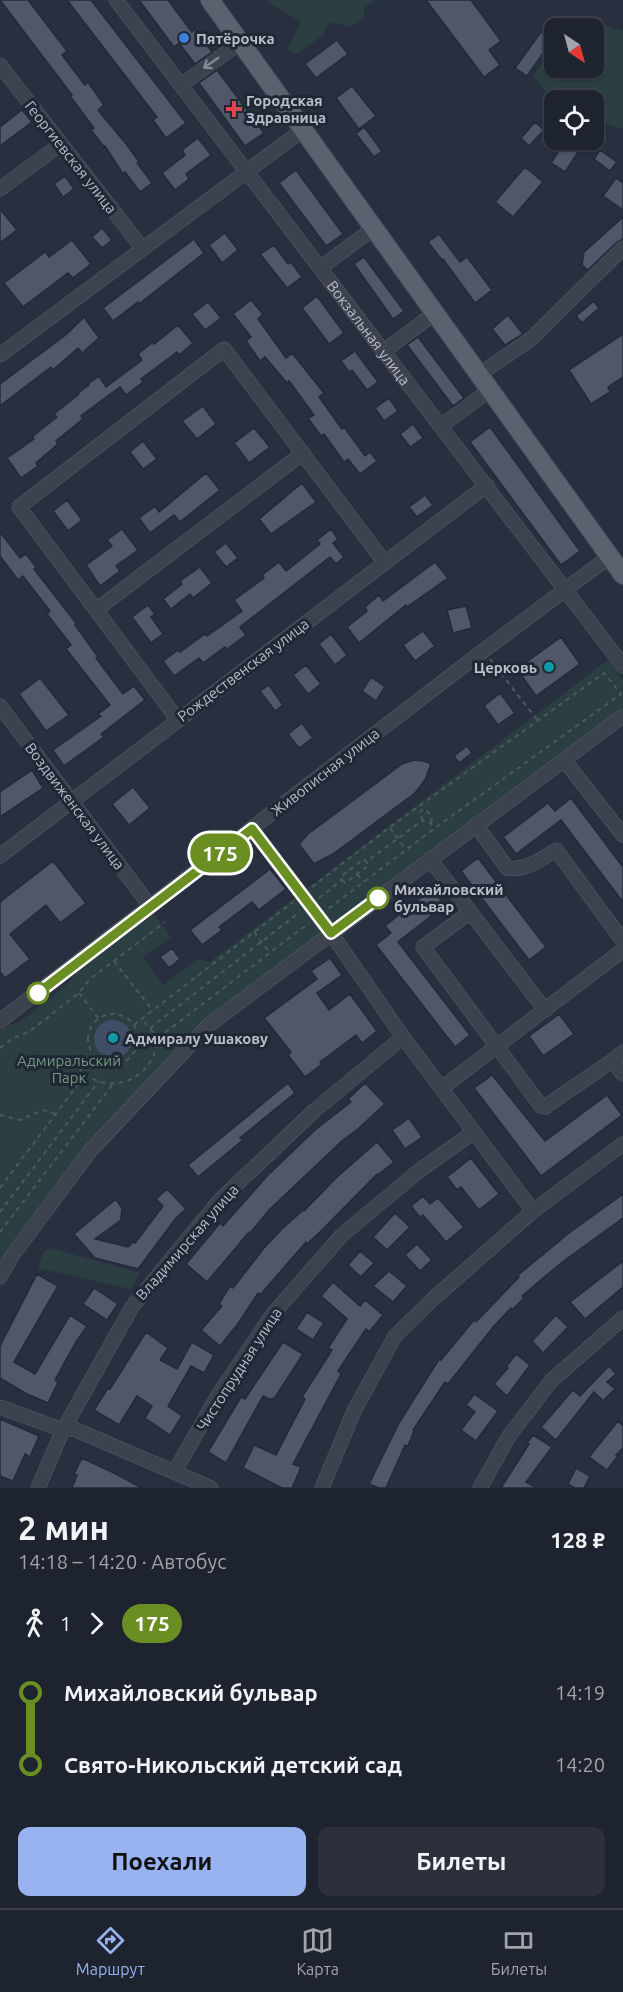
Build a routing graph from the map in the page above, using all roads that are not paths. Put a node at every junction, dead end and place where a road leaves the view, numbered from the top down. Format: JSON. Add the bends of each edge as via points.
{"nodes":[{"id":1,"x":116,"y":0,"type":"edge"},
{"id":2,"x":211,"y":1,"type":"edge"},
{"id":3,"x":241,"y":42,"type":"junction"},
{"id":4,"x":0,"y":65,"type":"edge"},
{"id":5,"x":181,"y":85,"type":"junction"},
{"id":6,"x":304,"y":129,"type":"junction"},
{"id":7,"x":61,"y":144,"type":"junction"},
{"id":8,"x":246,"y":173,"type":"junction"},
{"id":9,"x":0,"y":189,"type":"edge"},
{"id":10,"x":374,"y":228,"type":"junction"},
{"id":11,"x":623,"y":248,"type":"edge"},
{"id":12,"x":143,"y":249,"type":"junction"},
{"id":13,"x":320,"y":268,"type":"junction"},
{"id":14,"x":435,"y":313,"type":"junction"},
{"id":15,"x":384,"y":351,"type":"junction"},
{"id":16,"x":0,"y":355,"type":"edge"},
{"id":17,"x":478,"y":375,"type":"junction"},
{"id":18,"x":490,"y":390,"type":"junction"},
{"id":19,"x":441,"y":426,"type":"junction"},
{"id":20,"x":303,"y":453,"type":"junction"},
{"id":21,"x":487,"y":485,"type":"junction"},
{"id":22,"x":609,"y":557,"type":"junction"},
{"id":23,"x":385,"y":562,"type":"junction"},
{"id":24,"x":623,"y":575,"type":"edge"},
{"id":25,"x":567,"y":591,"type":"junction"},
{"id":26,"x":96,"y":610,"type":"junction"},
{"id":27,"x":623,"y":666,"type":"edge"},
{"id":28,"x":0,"y":706,"type":"edge"},
{"id":29,"x":623,"y":716,"type":"edge"},
{"id":30,"x":178,"y":720,"type":"junction"},
{"id":31,"x":564,"y":760,"type":"junction"},
{"id":32,"x":72,"y":801,"type":"junction"},
{"id":33,"x":476,"y":825,"type":"junction"},
{"id":34,"x":252,"y":829,"type":"junction"},
{"id":35,"x":623,"y":836,"type":"edge"},
{"id":36,"x":0,"y":856,"type":"edge"},
{"id":37,"x":430,"y":859,"type":"junction"},
{"id":38,"x":150,"y":906,"type":"junction"},
{"id":39,"x":470,"y":912,"type":"junction"},
{"id":40,"x":331,"y":933,"type":"junction"},
{"id":41,"x":623,"y":941,"type":"edge"},
{"id":42,"x":623,"y":950,"type":"edge"},
{"id":43,"x":544,"y":1010,"type":"junction"},
{"id":44,"x":0,"y":1022,"type":"edge"},
{"id":45,"x":403,"y":1037,"type":"junction"},
{"id":46,"x":496,"y":1046,"type":"junction"},
{"id":47,"x":618,"y":1056,"type":"edge"},
{"id":48,"x":623,"y":1074,"type":"edge"},
{"id":49,"x":442,"y":1088,"type":"junction"},
{"id":50,"x":474,"y":1132,"type":"junction"},
{"id":51,"x":623,"y":1144,"type":"edge"},
{"id":52,"x":533,"y":1211,"type":"junction"},
{"id":53,"x":0,"y":1277,"type":"edge"},
{"id":54,"x":623,"y":1318,"type":"edge"},
{"id":55,"x":0,"y":1407,"type":"edge"},
{"id":56,"x":63,"y":1430,"type":"junction"},
{"id":57,"x":179,"y":1478,"type":"edge"},
{"id":58,"x":38,"y":1488,"type":"edge"},
{"id":59,"x":211,"y":1488,"type":"edge"},
{"id":60,"x":322,"y":1488,"type":"edge"},
{"id":61,"x":480,"y":1488,"type":"edge"}],
"edges":[{"from":1,"to":5,"type":"street","name":"Вокзальная улица"},
{"from":2,"to":3,"type":"main road"},
{"from":3,"to":5,"type":"street","one_way":true},
{"from":3,"to":6,"type":"main road"},
{"from":4,"to":7,"type":"street","name":"Георгиевская улица"},
{"from":5,"to":8,"type":"street","name":"Вокзальная улица"},
{"from":6,"to":8,"type":"street"},
{"from":6,"to":10,"type":"main road"},
{"from":7,"to":9,"type":"street"},
{"from":7,"to":12,"type":"street","name":"Георгиевская улица"},
{"from":8,"to":12,"type":"street"},
{"from":8,"to":13,"type":"street","name":"Вокзальная улица"},
{"from":10,"to":13,"type":"street"},
{"from":10,"to":14,"type":"main road"},
{"from":11,"to":17,"type":"street","via":[[531,339]]},
{"from":12,"to":16,"type":"street"},
{"from":13,"to":15,"type":"street","name":"Вокзальная улица"},
{"from":14,"to":15,"type":"street"},
{"from":14,"to":17,"type":"main road"},
{"from":15,"to":19,"type":"street","name":"Вокзальная улица"},
{"from":17,"to":18,"type":"main road"},
{"from":18,"to":19,"type":"street"},
{"from":18,"to":22,"type":"main road"},
{"from":19,"to":21,"type":"street","name":"Вокзальная улица"},
{"from":20,"to":23,"type":"street"},
{"from":20,"to":26,"type":"street"},
{"from":20,"to":26,"type":"street","via":[[224,349],[19,507]]},
{"from":21,"to":23,"type":"street","name":"Рождественская улица"},
{"from":21,"to":25,"type":"street","name":"Вокзальная улица"},
{"from":22,"to":24,"type":"main road"},
{"from":22,"to":25,"type":"street","name":"Живописная улица"},
{"from":23,"to":30,"type":"street","name":"Рождественская улица"},
{"from":25,"to":27,"type":"street","name":"Вокзальная улица"},
{"from":25,"to":34,"type":"street","name":"Живописная улица"},
{"from":26,"to":30,"type":"street"},
{"from":28,"to":32,"type":"street","name":"Воздвиженская улица"},
{"from":29,"to":31,"type":"street"},
{"from":30,"to":32,"type":"street","name":"Рождественская улица"},
{"from":31,"to":33,"type":"street"},
{"from":31,"to":35,"type":"street"},
{"from":32,"to":36,"type":"street","name":"Рождественская улица"},
{"from":32,"to":38,"type":"street","name":"Воздвиженская улица"},
{"from":33,"to":37,"type":"street"},
{"from":33,"to":41,"type":"street","via":[[507,868],[518,870],[556,850]]},
{"from":34,"to":38,"type":"street","name":"Живописная улица"},
{"from":34,"to":40,"type":"street"},
{"from":37,"to":39,"type":"street"},
{"from":37,"to":40,"type":"street"},
{"from":38,"to":44,"type":"street","name":"Живописная улица"},
{"from":39,"to":43,"type":"street"},
{"from":39,"to":46,"type":"street","via":[[423,947]]},
{"from":40,"to":45,"type":"street"},
{"from":40,"to":53,"type":"street","via":[[209,1025],[91,1150]]},
{"from":42,"to":43,"type":"street"},
{"from":43,"to":46,"type":"street"},
{"from":45,"to":49,"type":"street"},
{"from":45,"to":56,"type":"street","name":"Владимирская улица","via":[[314,1111],[219,1201],[132,1307]]},
{"from":46,"to":47,"type":"street","via":[[541,1106],[546,1107]]},
{"from":46,"to":49,"type":"street"},
{"from":47,"to":48,"type":"street"},
{"from":49,"to":50,"type":"street"},
{"from":50,"to":52,"type":"street"},
{"from":50,"to":57,"type":"street","name":"Чистопрудная улица","via":[[420,1170],[342,1235],[280,1306],[217,1397]]},
{"from":51,"to":52,"type":"street"},
{"from":52,"to":60,"type":"street","via":[[395,1336],[354,1411]]},
{"from":54,"to":61,"type":"street","via":[[550,1381],[509,1436]]},
{"from":55,"to":56,"type":"street"},
{"from":56,"to":57,"type":"street","via":[[74,1429]]},
{"from":56,"to":58,"type":"street","name":"Владимирская улица"},
{"from":57,"to":59,"type":"street"}]}
